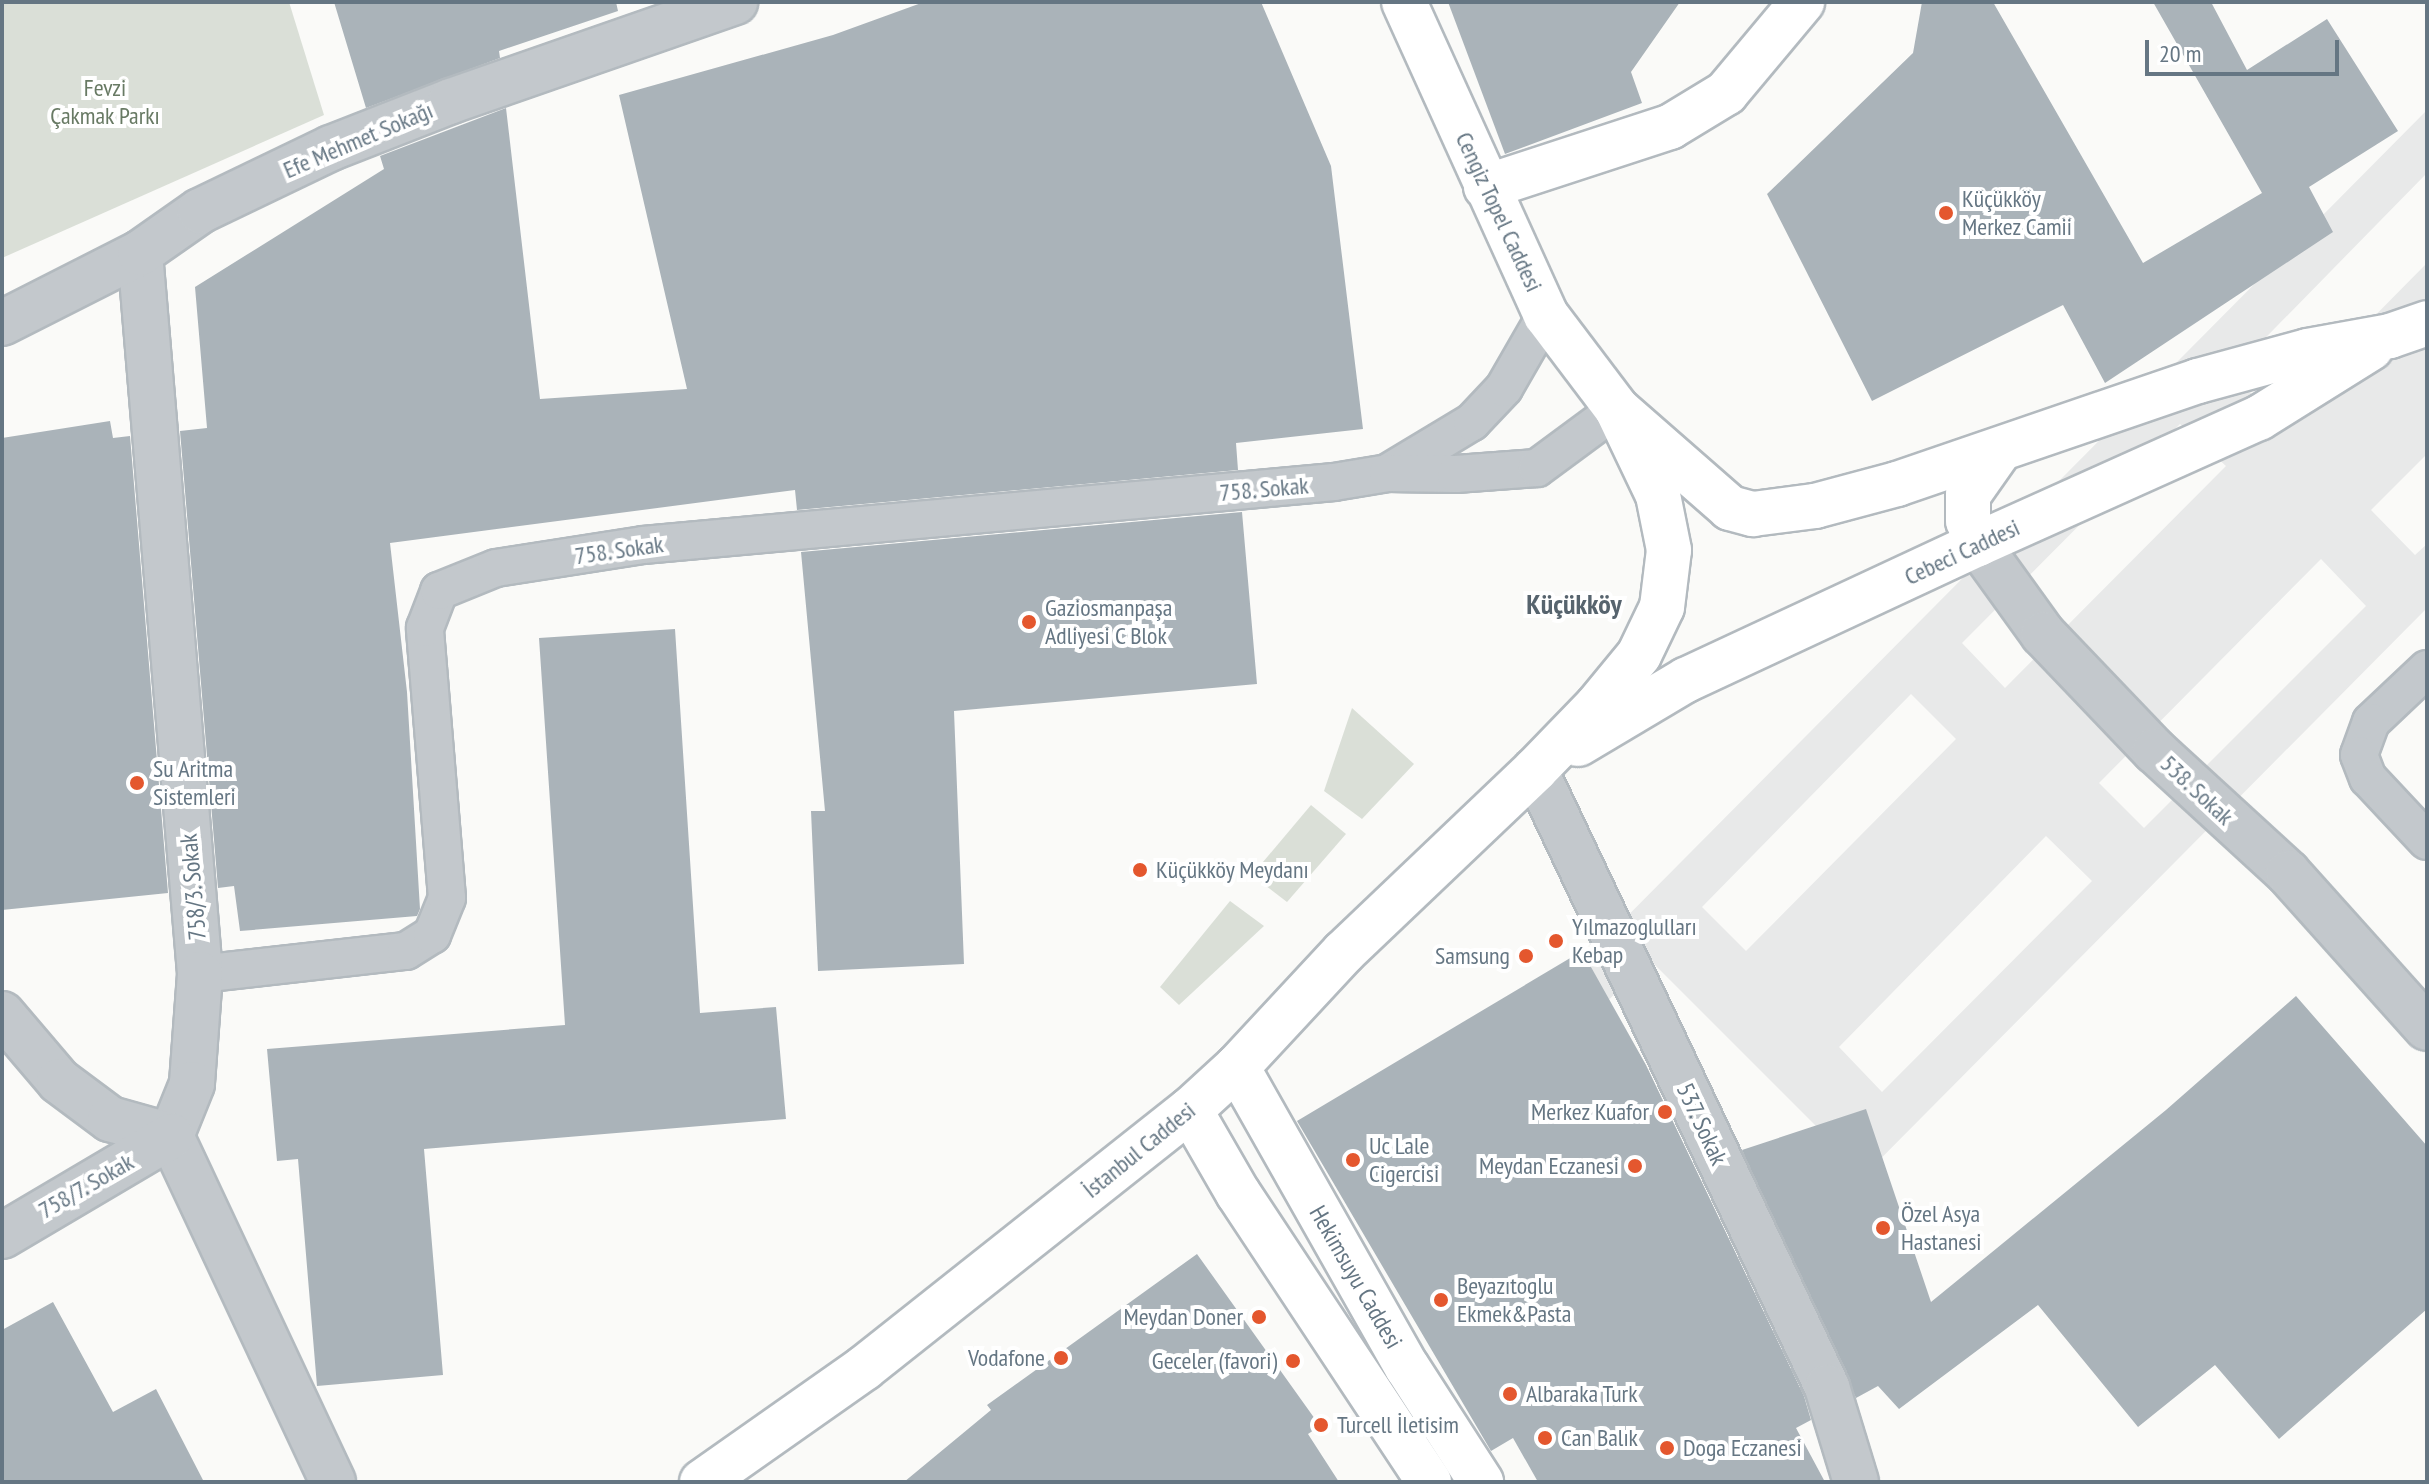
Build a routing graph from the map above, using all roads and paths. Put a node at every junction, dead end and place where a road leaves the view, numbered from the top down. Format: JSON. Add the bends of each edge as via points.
{"nodes":[{"id":1,"x":735,"y":2,"type":"edge"},
{"id":2,"x":1404,"y":2,"type":"edge"},
{"id":3,"x":1802,"y":2,"type":"edge"},
{"id":4,"x":1486,"y":187,"type":"junction"},
{"id":5,"x":140,"y":253,"type":"junction"},
{"id":6,"x":1546,"y":315,"type":"junction"},
{"id":7,"x":2,"y":323,"type":"edge"},
{"id":8,"x":2408,"y":330,"type":"edge"},
{"id":9,"x":1617,"y":409,"type":"junction"},
{"id":10,"x":1999,"y":451,"type":"junction"},
{"id":11,"x":1388,"y":473,"type":"junction"},
{"id":12,"x":1978,"y":544,"type":"junction"},
{"id":13,"x":2427,"y":669,"type":"edge"},
{"id":14,"x":1535,"y":770,"type":"junction"},
{"id":15,"x":2427,"y":841,"type":"edge"},
{"id":16,"x":200,"y":974,"type":"junction"},
{"id":17,"x":2,"y":1014,"type":"edge"},
{"id":18,"x":2427,"y":1028,"type":"edge"},
{"id":19,"x":1237,"y":1067,"type":"junction"},
{"id":20,"x":1190,"y":1110,"type":"junction"},
{"id":21,"x":171,"y":1136,"type":"junction"},
{"id":22,"x":2,"y":1236,"type":"edge"},
{"id":23,"x":333,"y":1482,"type":"edge"},
{"id":24,"x":702,"y":1482,"type":"edge"},
{"id":25,"x":1429,"y":1482,"type":"edge"},
{"id":26,"x":1481,"y":1482,"type":"edge"},
{"id":27,"x":1856,"y":1482,"type":"edge"}],
"edges":[{"from":1,"to":5,"type":"street","name":"Efe Mehmet Sokağı","via":[[331,148],[200,211]]},
{"from":2,"to":4,"type":"main road","name":"Cengiz Topel Caddesi"},
{"from":3,"to":4,"type":"main road","via":[[1726,93],[1670,127]]},
{"from":4,"to":6,"type":"main road","name":"Cengiz Topel Caddesi"},
{"from":5,"to":7,"type":"street","name":"Efe Mehmet Sokağı"},
{"from":5,"to":16,"type":"street","name":"758/3. Sokak"},
{"from":6,"to":9,"type":"main road","name":"Cengiz Topel Caddesi"},
{"from":6,"to":11,"type":"lane","via":[[1504,388],[1472,422]]},
{"from":8,"to":10,"type":"main road","name":"Cebeci Caddesi","via":[[2198,381]]},
{"from":8,"to":12,"type":"main road","name":"Cebeci Caddesi","via":[[2259,418]]},
{"from":9,"to":10,"type":"main road","name":"Cebeci Caddesi","via":[[1730,508],[1753,514],[1815,506]]},
{"from":9,"to":11,"type":"lane","via":[[1537,468]]},
{"from":9,"to":14,"type":"main road","via":[[1658,495],[1669,550],[1662,607],[1639,655]]},
{"from":10,"to":12,"type":"main road","via":[[1968,495],[1968,521]]},
{"from":11,"to":16,"type":"lane","name":"758. Sokak","via":[[643,545],[496,568],[439,591],[425,628],[447,898],[432,935],[406,951]]},
{"from":12,"to":14,"type":"main road","name":"Cebeci Caddesi","via":[[1686,680]]},
{"from":12,"to":18,"type":"street","name":"538. Sokak","via":[[2043,634],[2155,751],[2288,873]]},
{"from":13,"to":15,"type":"lane","via":[[2371,722],[2359,755],[2368,778]]},
{"from":14,"to":19,"type":"main road","name":"İstanbul Caddesi","via":[[1344,952]]},
{"from":14,"to":27,"type":"street","name":"537. Sokak","via":[[1827,1387]]},
{"from":16,"to":21,"type":"street","name":"758/3. Sokak","via":[[192,1084]]},
{"from":17,"to":21,"type":"street","via":[[59,1081],[110,1119]]},
{"from":19,"to":20,"type":"main road","name":"İstanbul Caddesi"},
{"from":19,"to":26,"type":"main road","name":"Hekimsuyu Caddesi","via":[[1407,1367]]},
{"from":20,"to":24,"type":"main road","name":"İstanbul Caddesi","via":[[864,1368]]},
{"from":20,"to":25,"type":"main road","name":"Hekimsuyu Caddesi","via":[[1238,1193]]},
{"from":21,"to":22,"type":"street","name":"758/7. Sokak"},
{"from":21,"to":23,"type":"street"}]}
